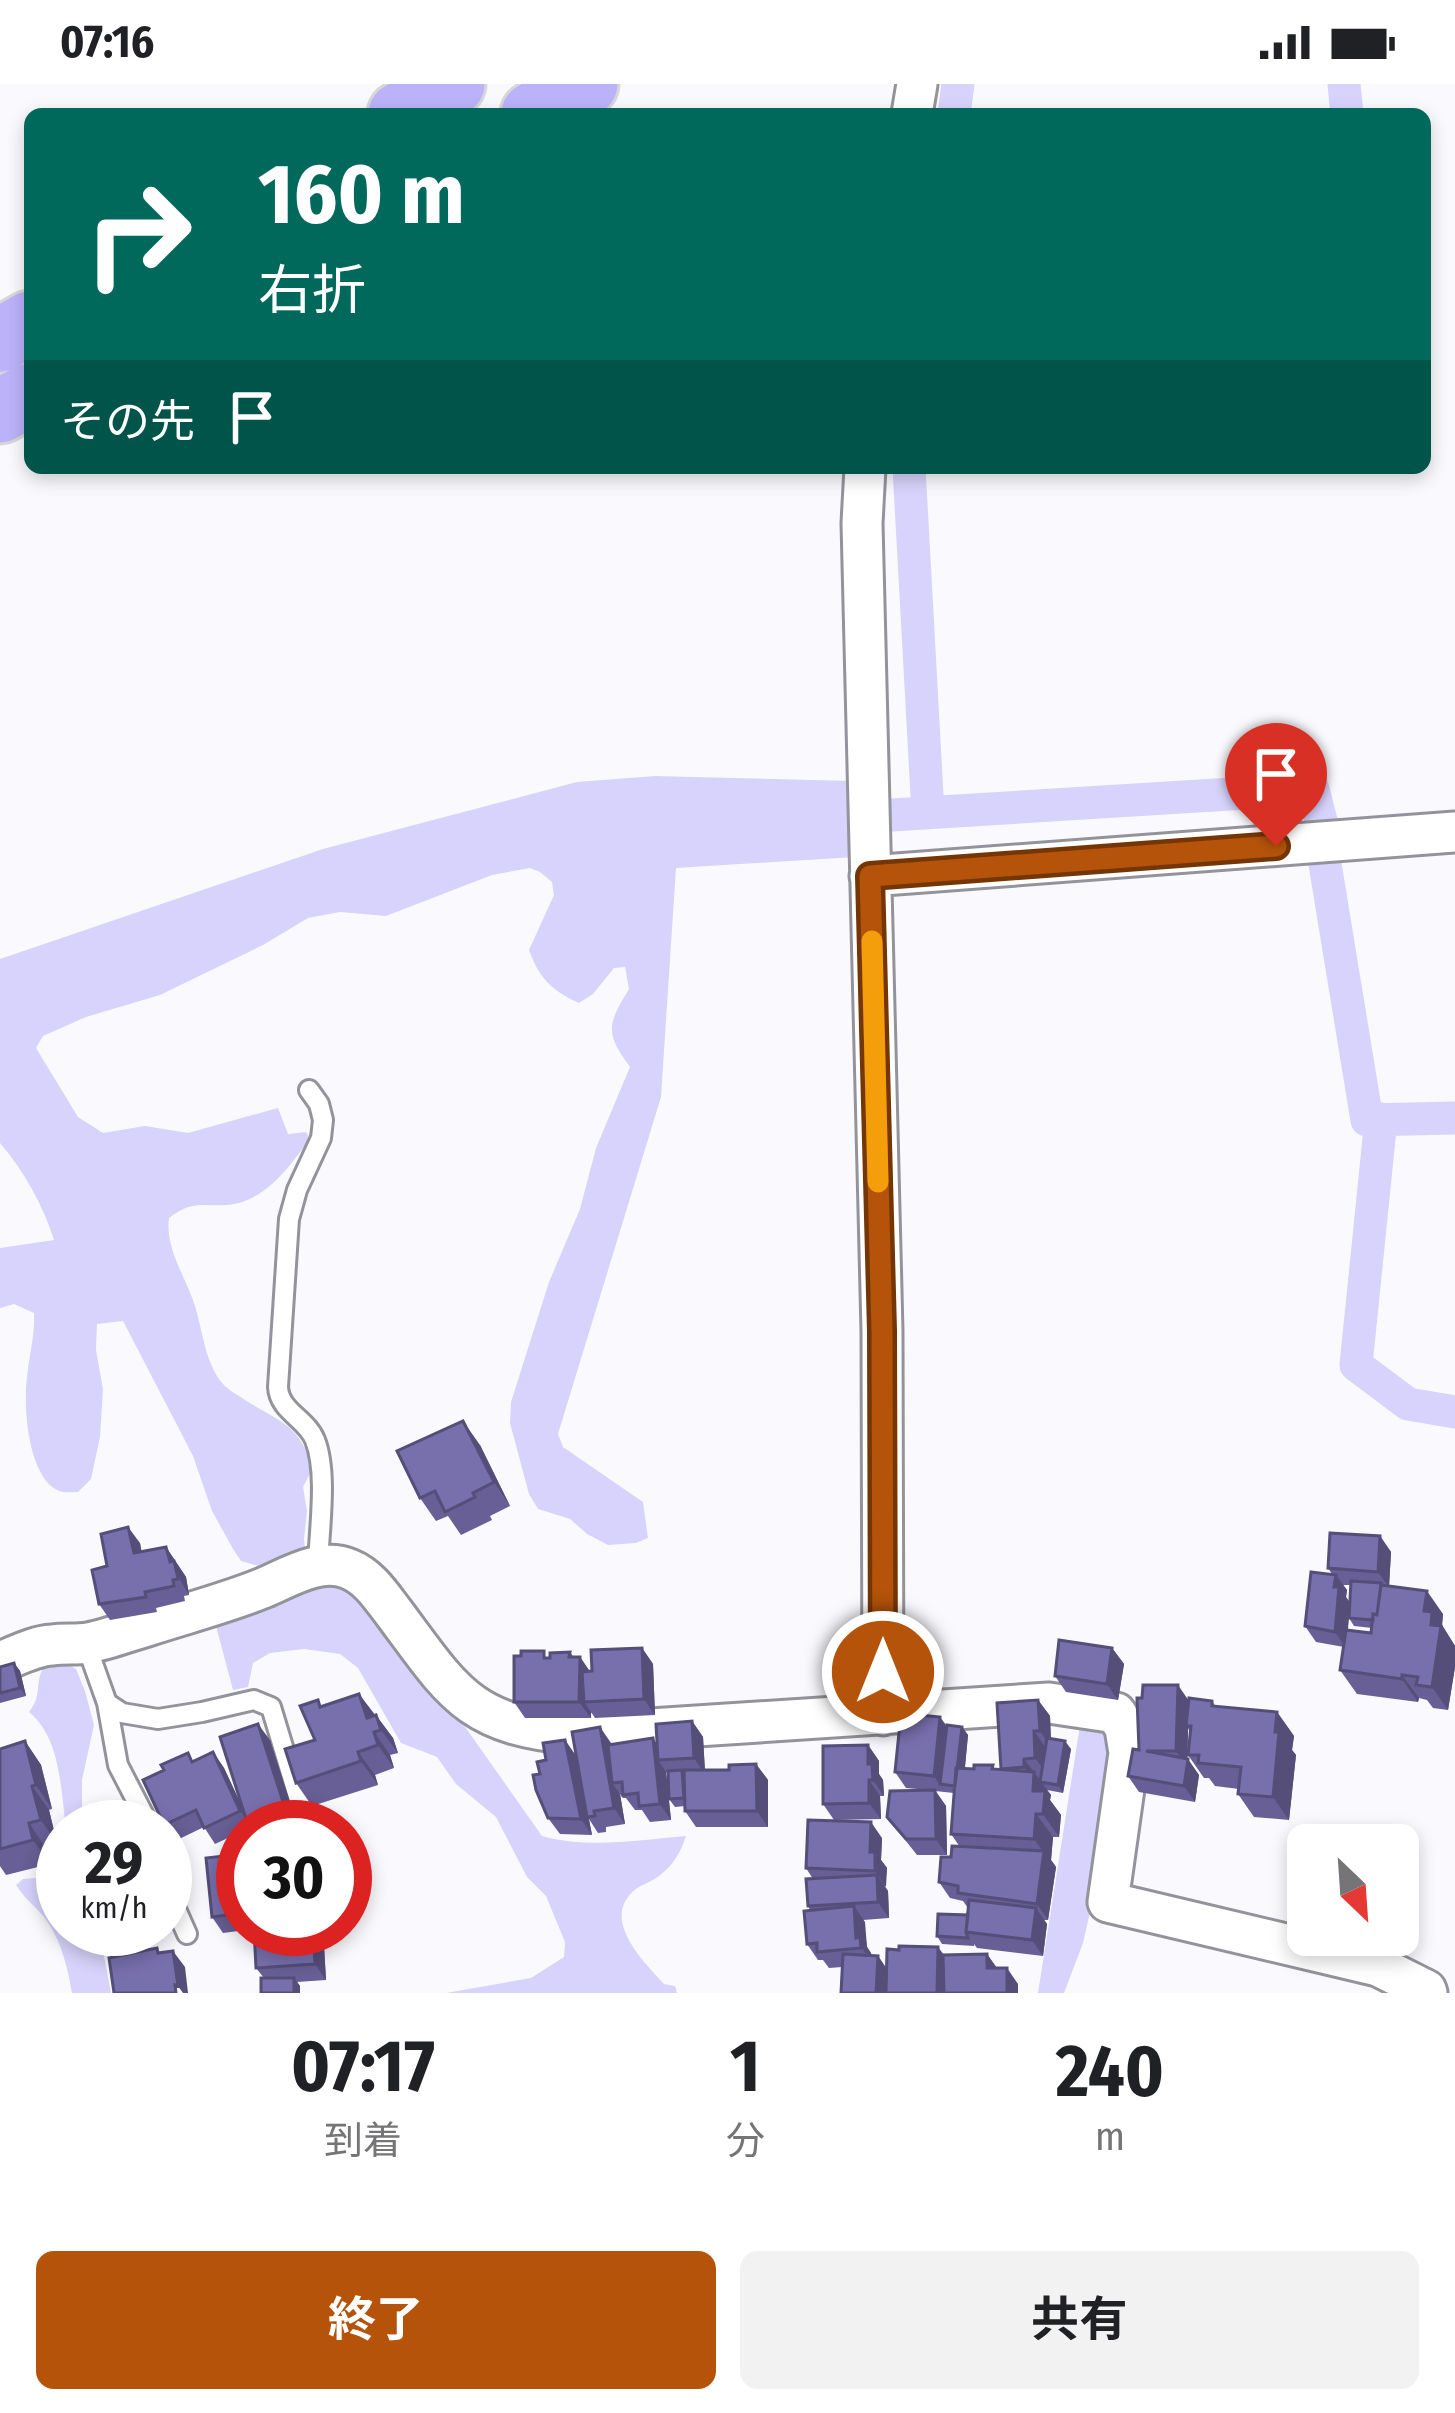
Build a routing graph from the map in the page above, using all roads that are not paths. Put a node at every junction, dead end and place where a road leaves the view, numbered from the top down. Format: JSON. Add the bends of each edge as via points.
{"nodes":[{"id":1,"x":453,"y":84,"type":"edge"},
{"id":2,"x":411,"y":108,"type":"edge"},
{"id":3,"x":865,"y":474,"type":"edge"},
{"id":4,"x":1455,"y":832,"type":"edge"},
{"id":5,"x":870,"y":867,"type":"junction"},
{"id":6,"x":309,"y":1090,"type":"dead end"},
{"id":7,"x":318,"y":1565,"type":"junction"},
{"id":8,"x":86,"y":1644,"type":"junction"},
{"id":9,"x":0,"y":1662,"type":"edge"},
{"id":10,"x":107,"y":1703,"type":"junction"},
{"id":11,"x":883,"y":1715,"type":"junction"},
{"id":12,"x":136,"y":1800,"type":"edge"},
{"id":13,"x":299,"y":1800,"type":"edge"},
{"id":14,"x":1427,"y":1993,"type":"edge"}],
"edges":[{"from":1,"to":2,"type":"highway"},
{"from":3,"to":5,"type":"street"},
{"from":4,"to":5,"type":"street"},
{"from":5,"to":11,"type":"street"},
{"from":6,"to":7,"type":"lane","via":[[323,1120],[289,1219],[278,1387],[320,1458]]},
{"from":7,"to":8,"type":"street"},
{"from":7,"to":11,"type":"street","via":[[362,1575],[450,1687],[487,1714],[534,1731]]},
{"from":8,"to":9,"type":"street","via":[[46,1645]]},
{"from":8,"to":10,"type":"lane"},
{"from":10,"to":12,"type":"lane","via":[[118,1765]]},
{"from":10,"to":13,"type":"lane","via":[[158,1719],[254,1700],[272,1707]]},
{"from":11,"to":14,"type":"street","via":[[1048,1703],[1116,1713],[1129,1753],[1108,1903],[1378,1966]]}]}
